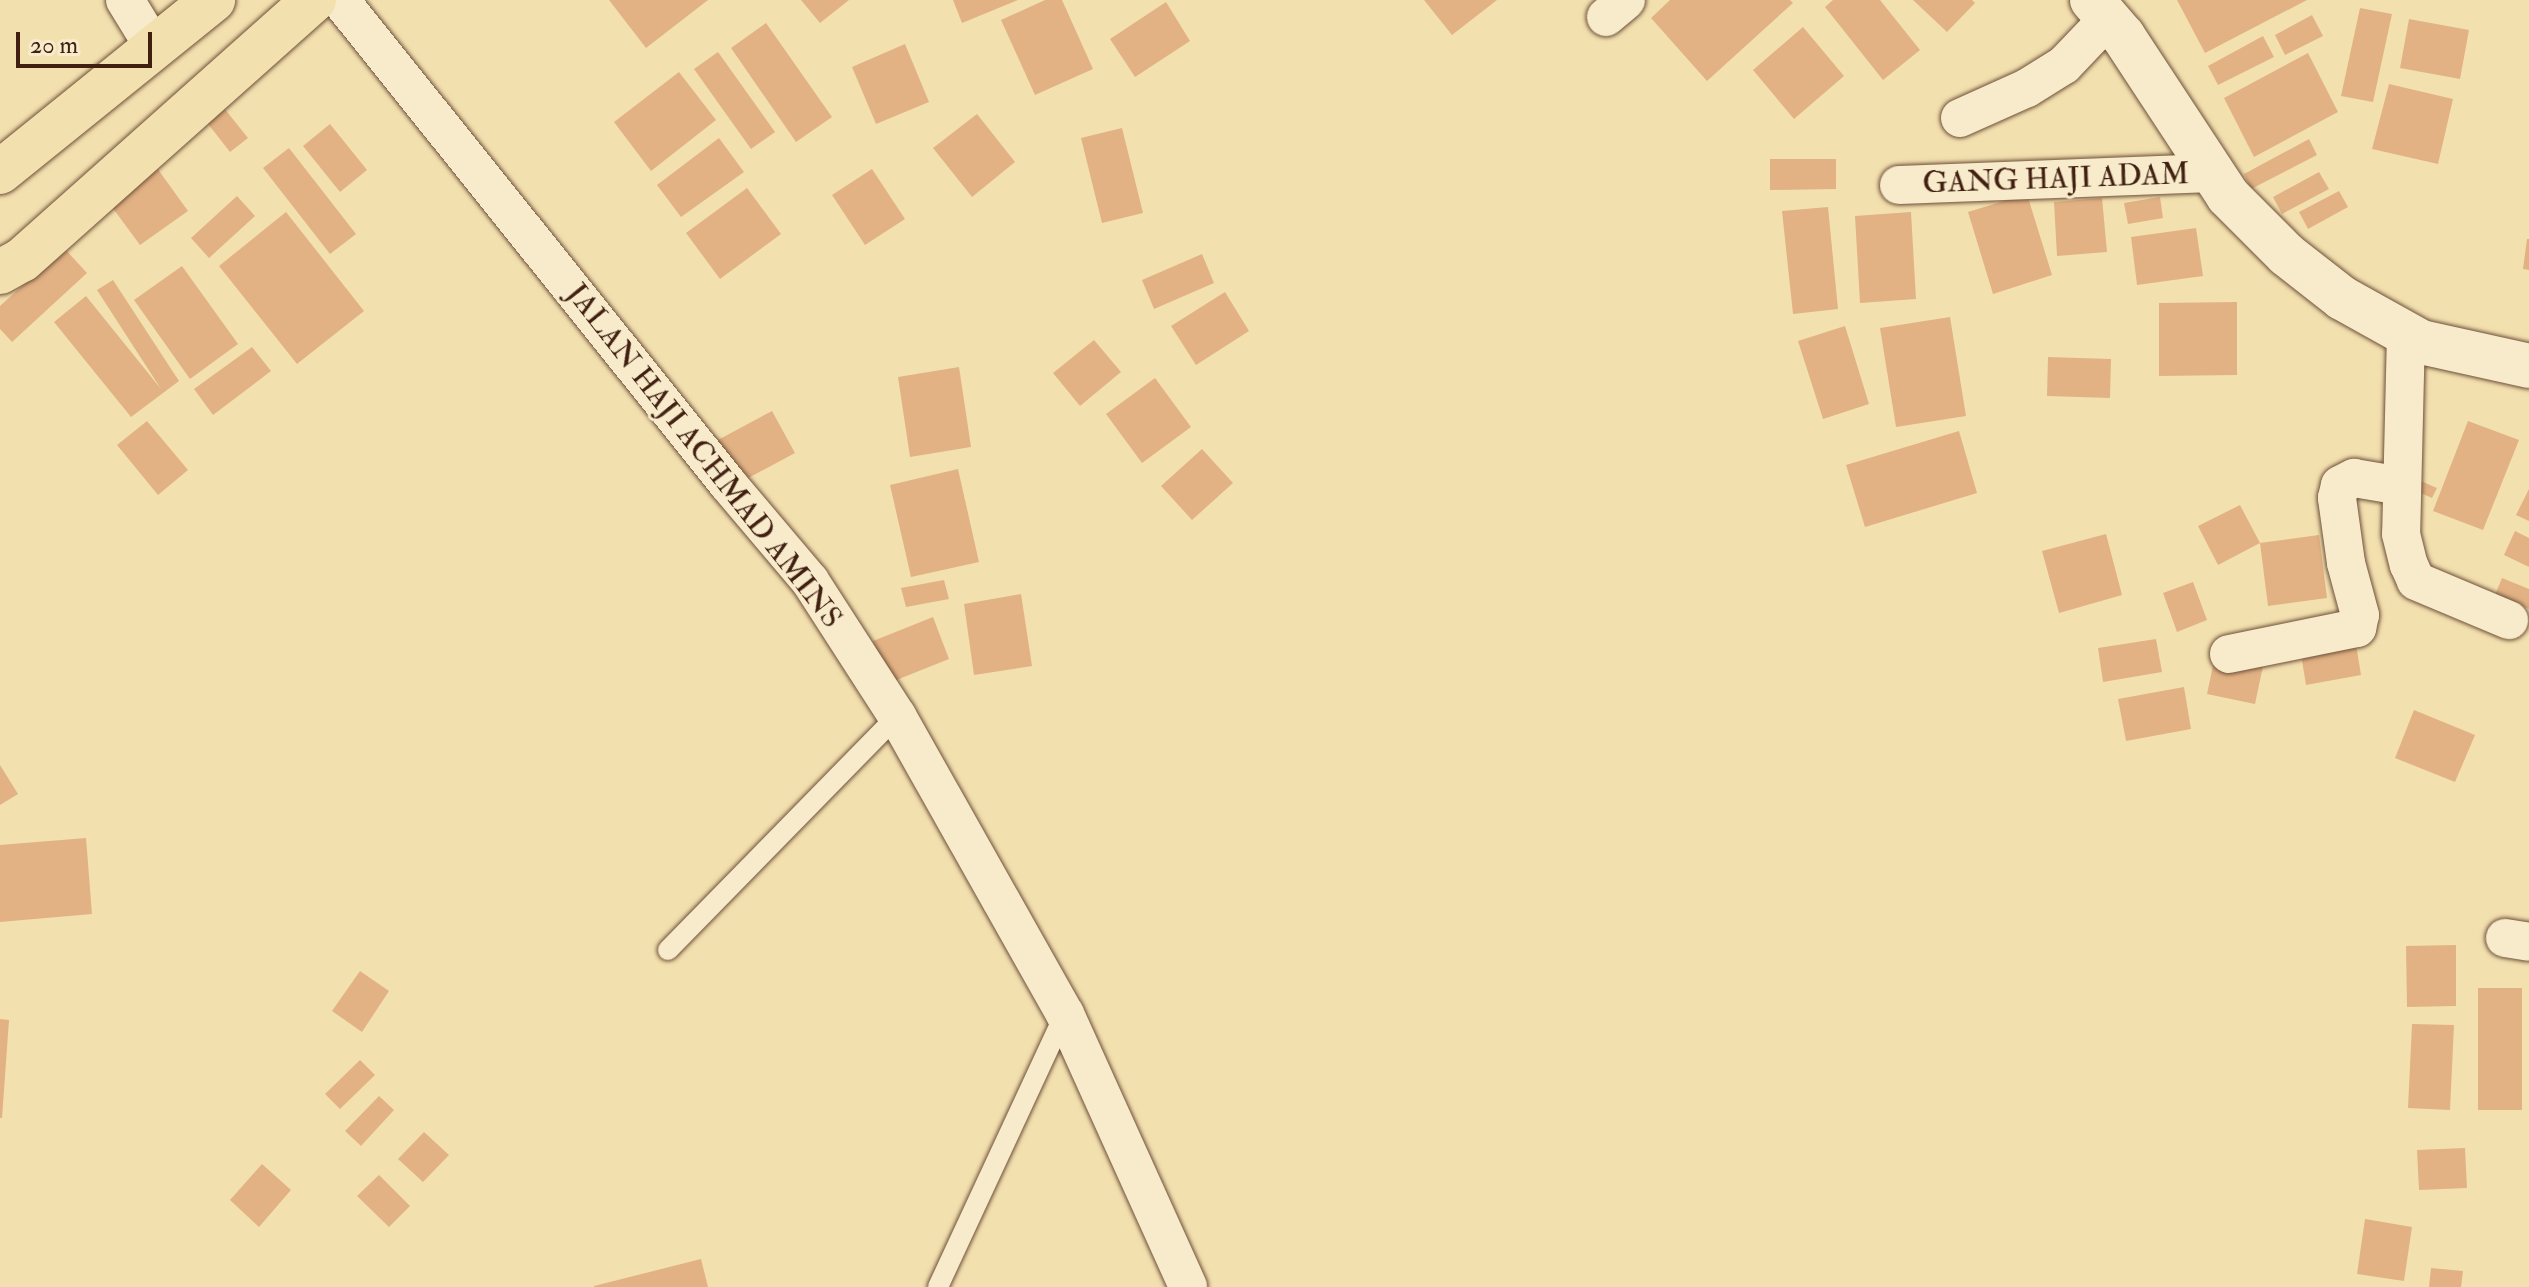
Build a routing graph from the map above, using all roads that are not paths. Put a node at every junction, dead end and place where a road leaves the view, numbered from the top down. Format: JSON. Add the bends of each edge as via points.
{"nodes":[{"id":1,"x":125,"y":0,"type":"edge"},
{"id":2,"x":213,"y":0,"type":"edge"},
{"id":3,"x":314,"y":0,"type":"edge"},
{"id":4,"x":340,"y":0,"type":"edge"},
{"id":5,"x":2100,"y":9,"type":"edge"},
{"id":6,"x":155,"y":49,"type":"junction"},
{"id":7,"x":1960,"y":118,"type":"dead end"},
{"id":8,"x":0,"y":172,"type":"edge"},
{"id":9,"x":2212,"y":173,"type":"junction"},
{"id":10,"x":1899,"y":185,"type":"dead end"},
{"id":11,"x":0,"y":272,"type":"edge"},
{"id":12,"x":2406,"y":334,"type":"junction"},
{"id":13,"x":2529,"y":366,"type":"edge"},
{"id":14,"x":2401,"y":486,"type":"junction"},
{"id":15,"x":2509,"y":620,"type":"dead end"},
{"id":16,"x":2229,"y":654,"type":"dead end"},
{"id":17,"x":897,"y":716,"type":"junction"},
{"id":18,"x":668,"y":950,"type":"dead end"},
{"id":19,"x":1065,"y":1014,"type":"junction"},
{"id":20,"x":938,"y":1287,"type":"edge"},
{"id":21,"x":1188,"y":1287,"type":"edge"}],
"edges":[{"from":1,"to":6,"type":"street"},
{"from":2,"to":6,"type":"highway"},
{"from":3,"to":11,"type":"highway","via":[[22,260]]},
{"from":4,"to":17,"type":"street","name":"JALAN HAJI ACHMAD AMINS","via":[[810,581]]},
{"from":5,"to":7,"type":"street","via":[[2064,65]]},
{"from":5,"to":9,"type":"street"},
{"from":6,"to":8,"type":"highway"},
{"from":9,"to":10,"type":"street","name":"GANG HAJI ADAM"},
{"from":9,"to":12,"type":"street","via":[[2287,255],[2342,298]]},
{"from":12,"to":13,"type":"street"},
{"from":12,"to":14,"type":"street"},
{"from":14,"to":15,"type":"street","via":[[2401,534],[2416,581]]},
{"from":14,"to":16,"type":"street","via":[[2354,478],[2340,485],[2337,498],[2360,615],[2357,628]]},
{"from":17,"to":18,"type":"lane"},
{"from":17,"to":19,"type":"street","name":"JALAN HAJI ACHMAD AMINS"},
{"from":19,"to":20,"type":"lane"},
{"from":19,"to":21,"type":"street","name":"JALAN HAJI ACHMAD AMINS"}]}
